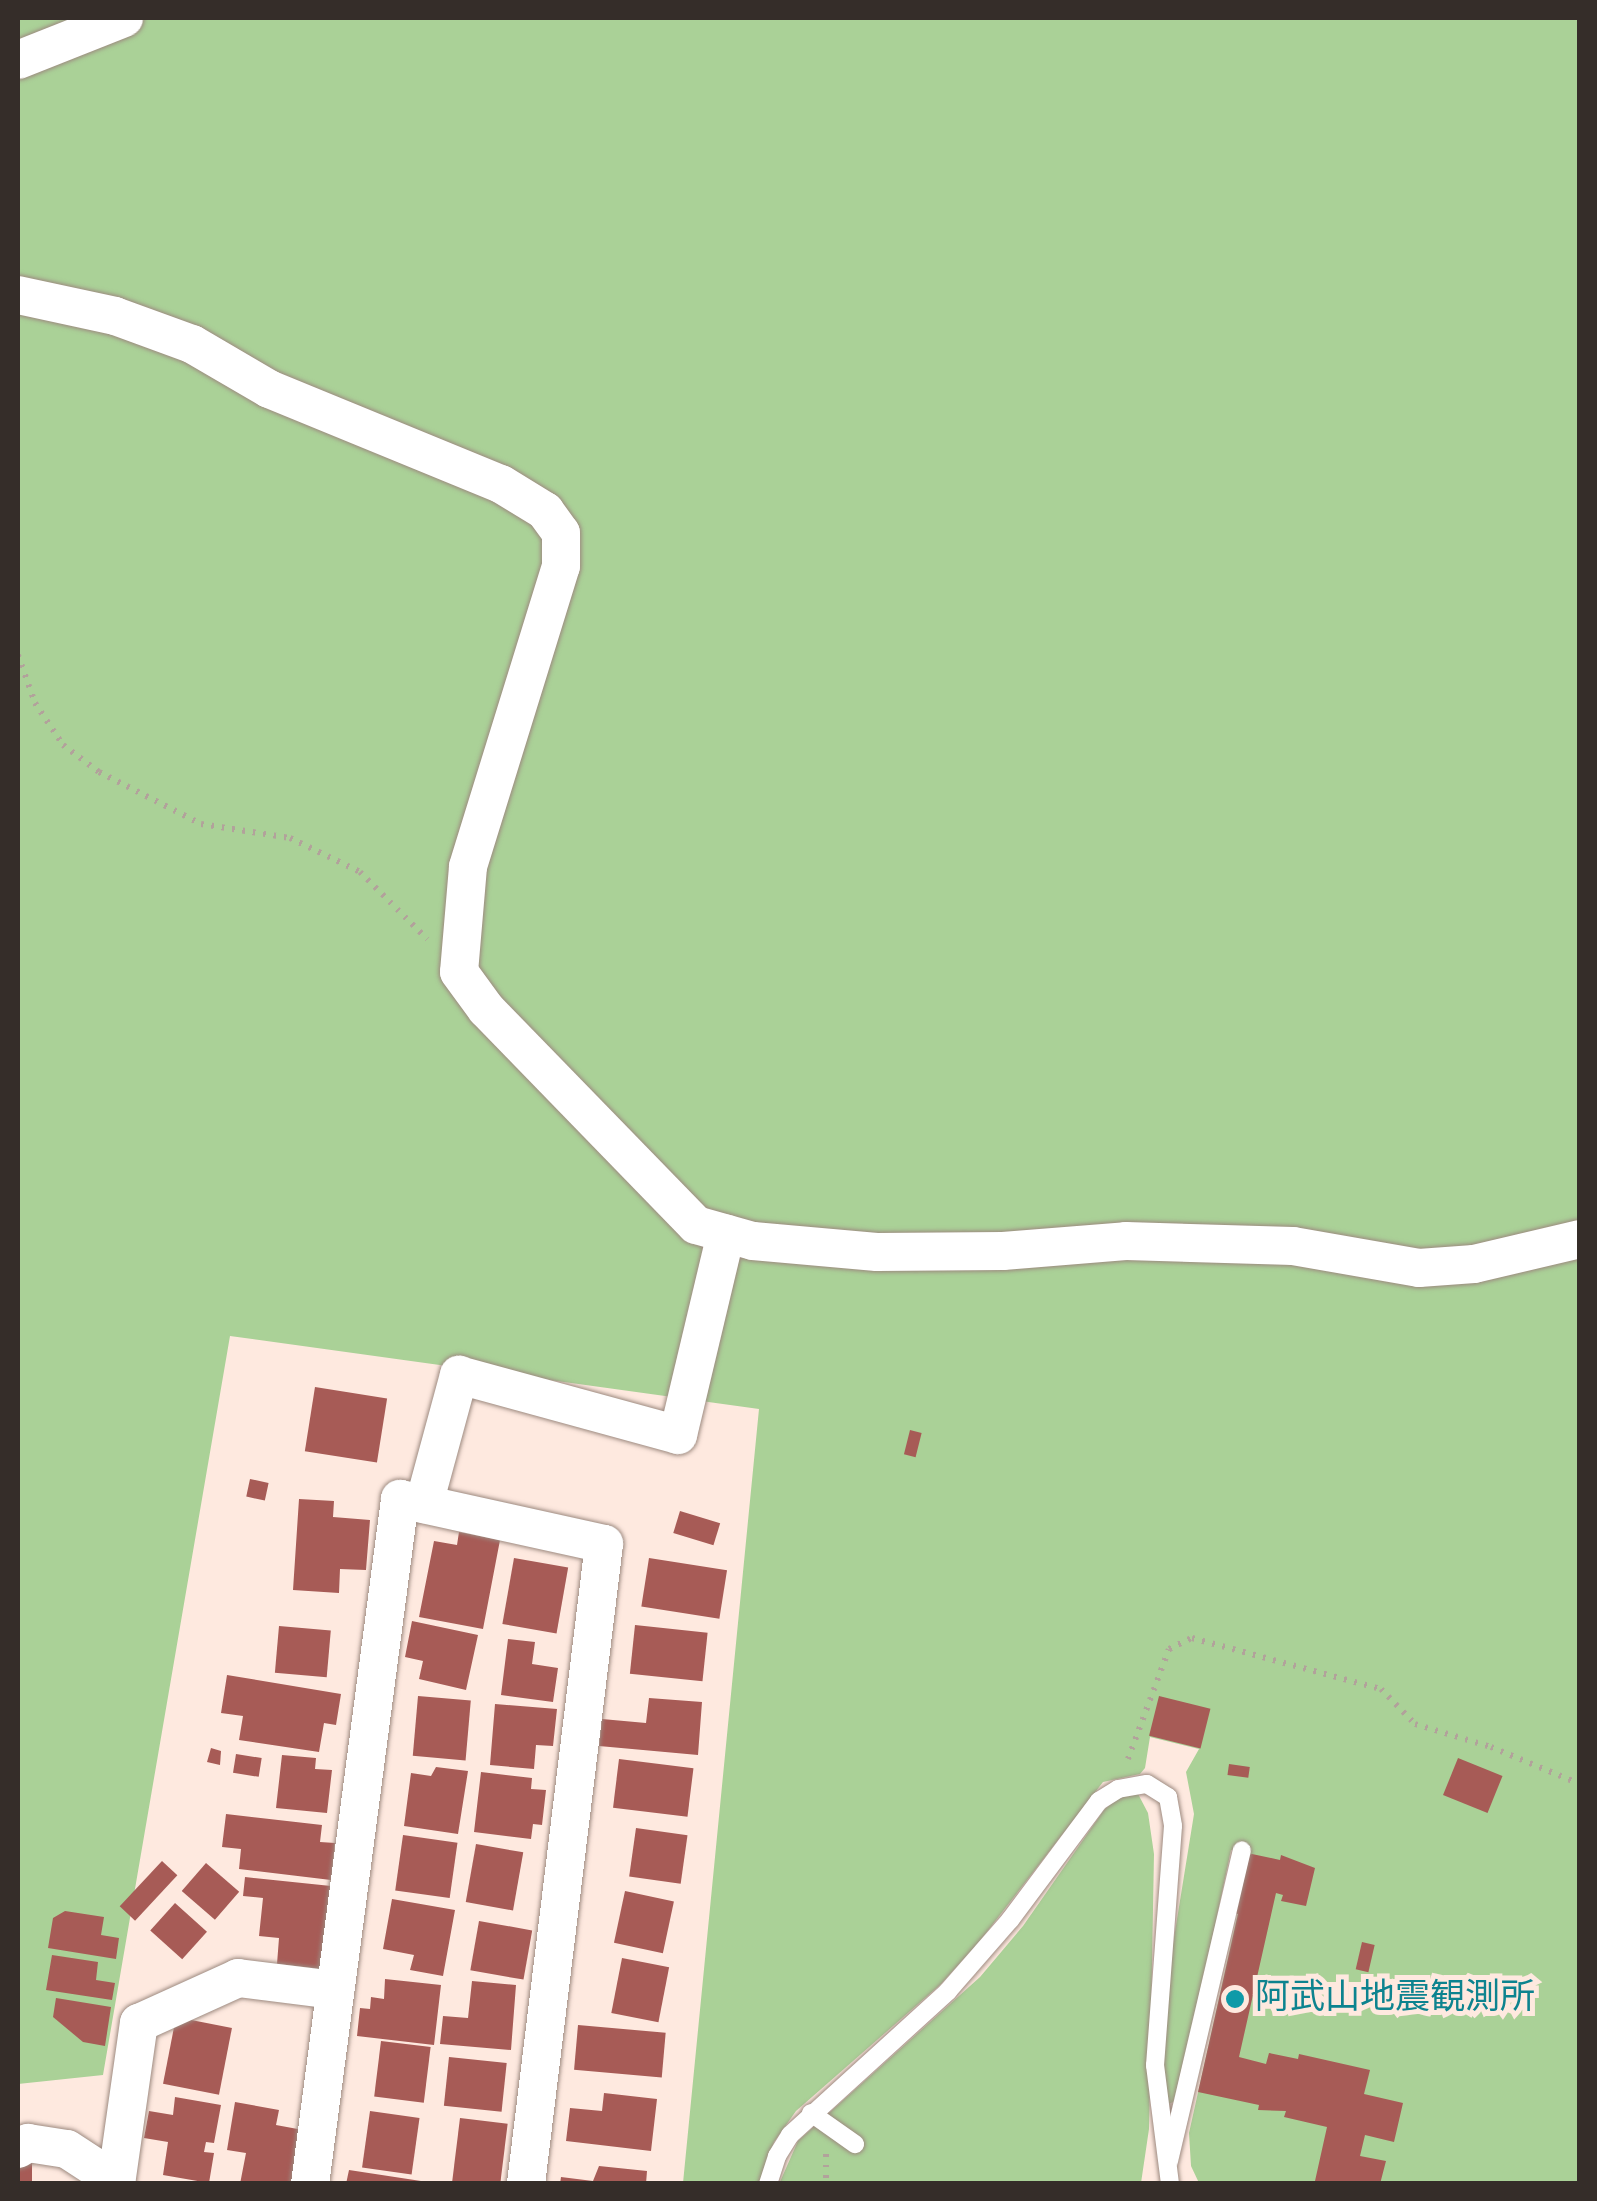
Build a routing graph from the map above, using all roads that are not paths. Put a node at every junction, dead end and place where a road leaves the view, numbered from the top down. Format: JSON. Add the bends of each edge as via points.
{"nodes":[{"id":1,"x":124,"y":18,"type":"edge"},
{"id":2,"x":18,"y":60,"type":"edge"},
{"id":3,"x":18,"y":295,"type":"edge"},
{"id":4,"x":726,"y":1234,"type":"junction"},
{"id":5,"x":1580,"y":1239,"type":"edge"},
{"id":6,"x":424,"y":1504,"type":"junction"},
{"id":7,"x":1242,"y":1850,"type":"dead end"},
{"id":8,"x":335,"y":1990,"type":"junction"},
{"id":9,"x":811,"y":2113,"type":"junction"},
{"id":10,"x":21,"y":2140,"type":"edge"},
{"id":11,"x":855,"y":2144,"type":"dead end"},
{"id":12,"x":1168,"y":2175,"type":"edge"},
{"id":13,"x":116,"y":2182,"type":"edge"},
{"id":14,"x":310,"y":2184,"type":"edge"},
{"id":15,"x":526,"y":2184,"type":"edge"},
{"id":16,"x":768,"y":2184,"type":"edge"}],
"edges":[{"from":1,"to":2,"type":"street"},
{"from":3,"to":4,"type":"street","via":[[114,316],[192,344],[269,389],[501,484],[545,511],[561,533],[561,566],[468,867],[460,972],[486,1009],[696,1225]]},
{"from":4,"to":5,"type":"street","via":[[877,1252],[1126,1241],[1293,1246],[1419,1268],[1474,1264]]},
{"from":4,"to":6,"type":"street","via":[[678,1435],[459,1374]]},
{"from":6,"to":8,"type":"street","via":[[400,1499]]},
{"from":6,"to":15,"type":"street","via":[[604,1544]]},
{"from":7,"to":12,"type":"lane"},
{"from":8,"to":13,"type":"street","via":[[238,1978],[139,2023]]},
{"from":8,"to":14,"type":"street"},
{"from":9,"to":11,"type":"lane"},
{"from":9,"to":12,"type":"lane","via":[[948,1991],[1099,1801],[1146,1784],[1160,1788],[1172,1808],[1155,2065]]},
{"from":9,"to":16,"type":"lane","via":[[776,2156]]},
{"from":10,"to":13,"type":"street","via":[[67,2148]]}]}
